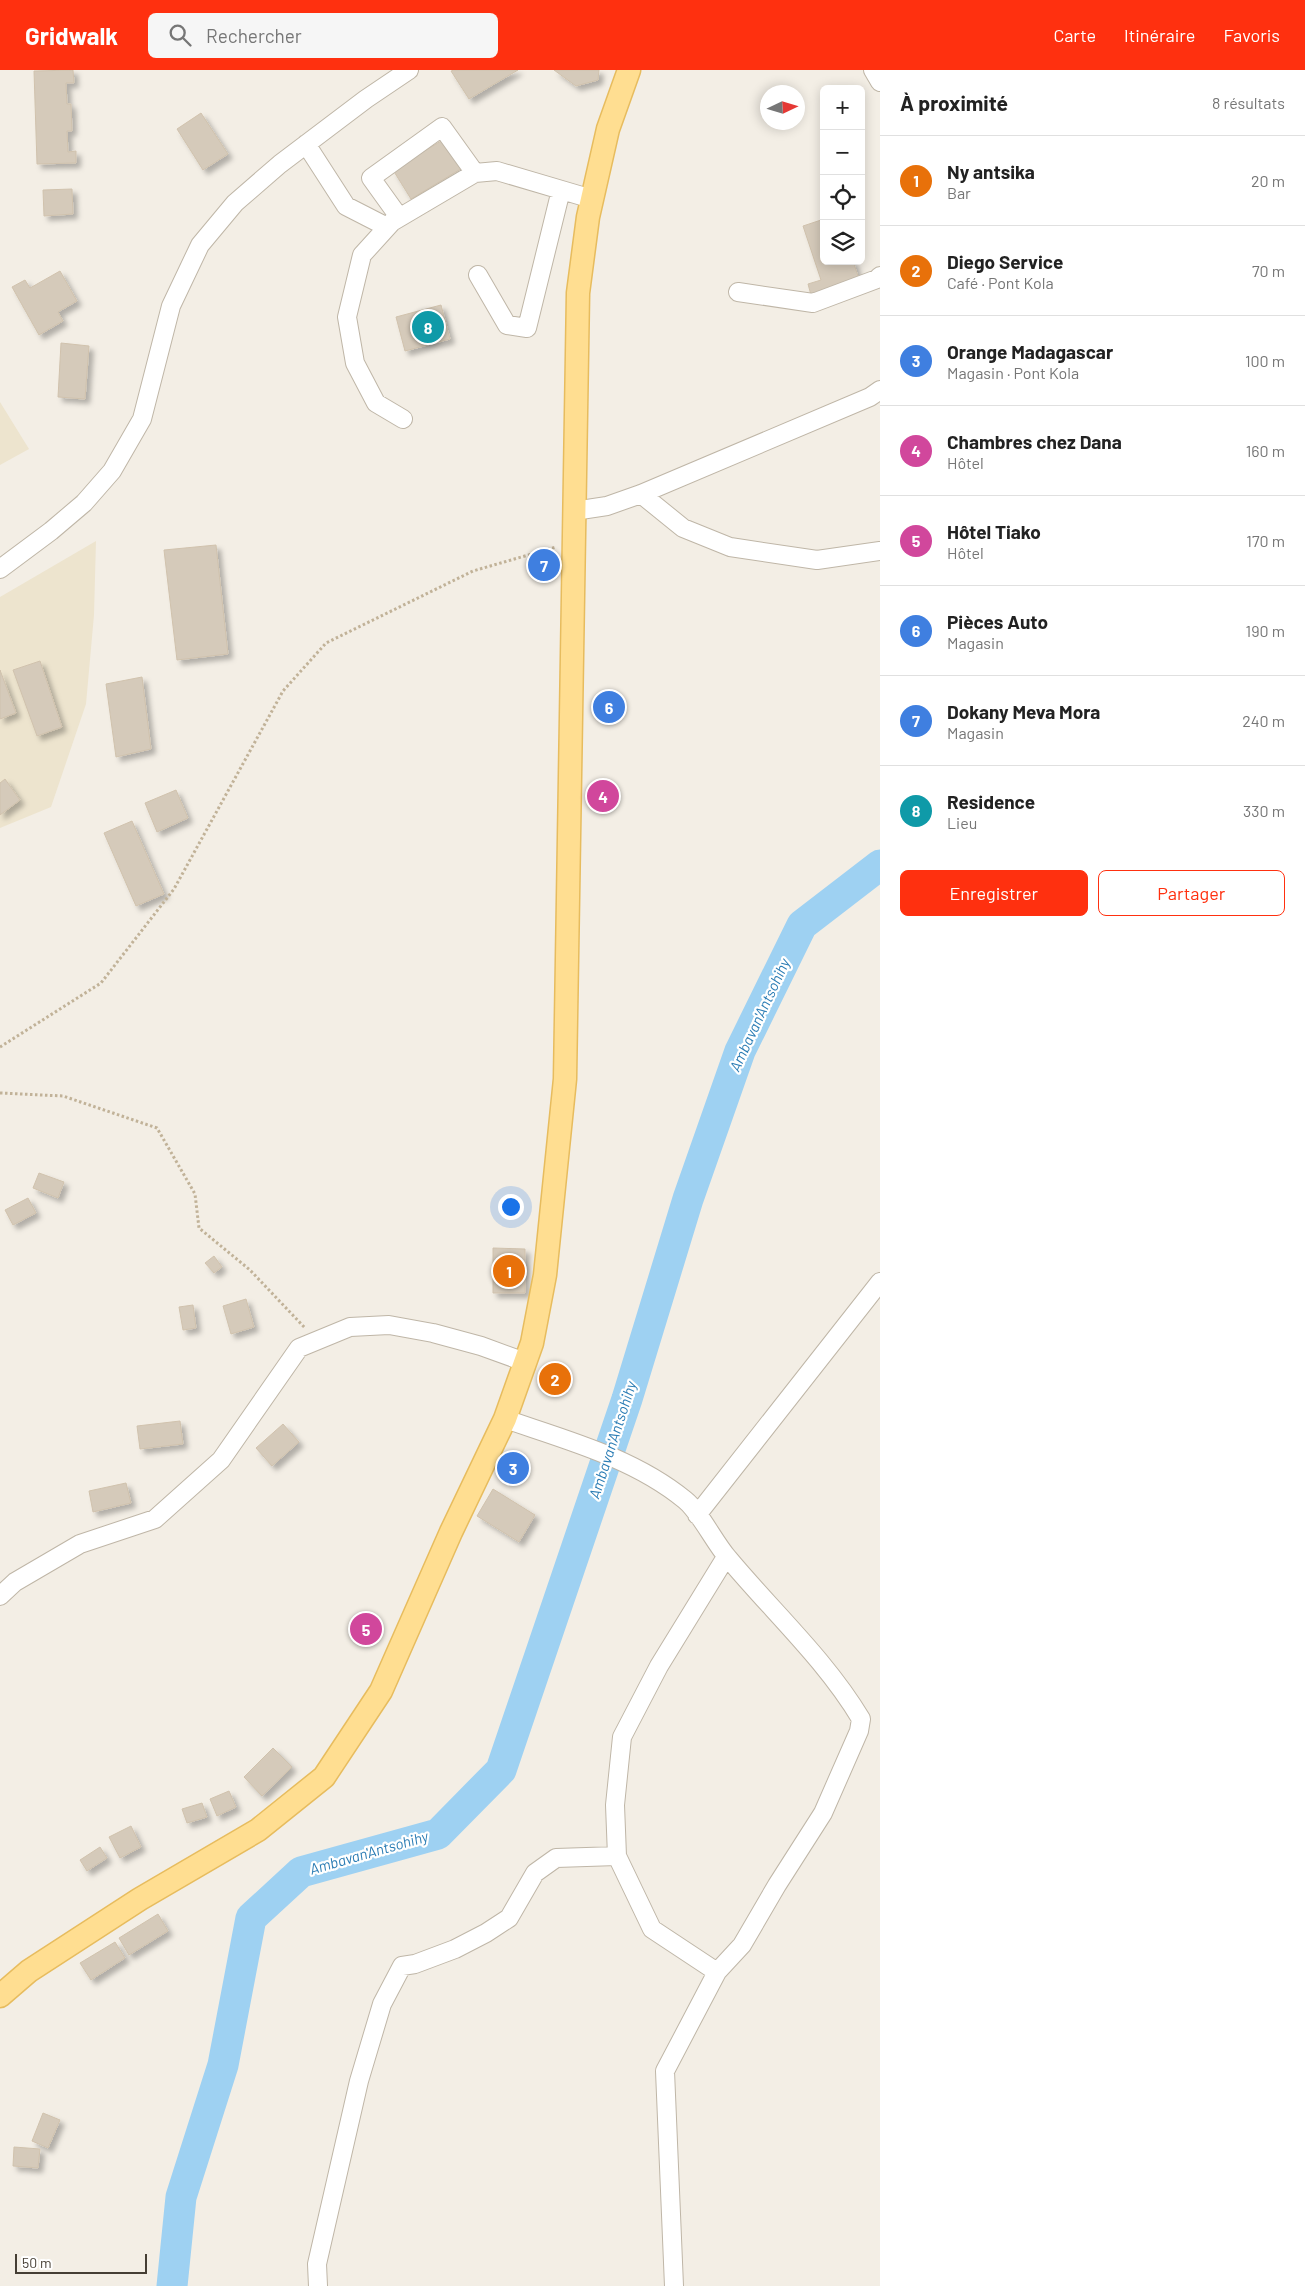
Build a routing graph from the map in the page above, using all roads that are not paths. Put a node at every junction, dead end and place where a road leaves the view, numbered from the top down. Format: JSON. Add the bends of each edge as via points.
{"nodes":[{"id":1,"x":409,"y":70,"type":"edge"},
{"id":2,"x":629,"y":70,"type":"edge"},
{"id":3,"x":873,"y":70,"type":"edge"},
{"id":4,"x":880,"y":82,"type":"edge"},
{"id":5,"x":306,"y":144,"type":"junction"},
{"id":6,"x":475,"y":173,"type":"junction"},
{"id":7,"x":561,"y":190,"type":"junction"},
{"id":8,"x":592,"y":200,"type":"junction"},
{"id":9,"x":393,"y":222,"type":"junction"},
{"id":10,"x":478,"y":275,"type":"dead end"},
{"id":11,"x":880,"y":276,"type":"edge"},
{"id":12,"x":738,"y":292,"type":"dead end"},
{"id":13,"x":880,"y":390,"type":"edge"},
{"id":14,"x":403,"y":419,"type":"dead end"},
{"id":15,"x":641,"y":494,"type":"junction"},
{"id":16,"x":574,"y":511,"type":"junction"},
{"id":17,"x":880,"y":551,"type":"edge"},
{"id":18,"x":0,"y":569,"type":"edge"},
{"id":19,"x":880,"y":1282,"type":"edge"},
{"id":20,"x":525,"y":1362,"type":"junction"},
{"id":21,"x":505,"y":1419,"type":"junction"},
{"id":22,"x":697,"y":1516,"type":"junction"},
{"id":23,"x":726,"y":1557,"type":"junction"},
{"id":24,"x":0,"y":1596,"type":"edge"},
{"id":25,"x":617,"y":1856,"type":"junction"},
{"id":26,"x":717,"y":1972,"type":"junction"},
{"id":27,"x":0,"y":1996,"type":"edge"},
{"id":28,"x":318,"y":2286,"type":"edge"},
{"id":29,"x":674,"y":2286,"type":"edge"}],
"edges":[{"from":1,"to":5,"type":"street"},
{"from":2,"to":8,"type":"main road","via":[[608,129]]},
{"from":3,"to":4,"type":"street"},
{"from":5,"to":9,"type":"street","via":[[346,206]]},
{"from":5,"to":18,"type":"street","via":[[235,203],[200,244],[171,306],[142,419],[112,471],[84,503],[52,531]]},
{"from":6,"to":7,"type":"street","via":[[497,171]]},
{"from":6,"to":9,"type":"street"},
{"from":6,"to":9,"type":"street","via":[[442,127],[371,178]]},
{"from":7,"to":8,"type":"street"},
{"from":7,"to":10,"type":"street","via":[[527,328],[508,325]]},
{"from":8,"to":16,"type":"main road","via":[[578,293]]},
{"from":9,"to":14,"type":"street","via":[[362,255],[347,317],[355,363],[376,404]]},
{"from":11,"to":12,"type":"street","via":[[813,303]]},
{"from":13,"to":15,"type":"street"},
{"from":15,"to":16,"type":"street","via":[[606,506]]},
{"from":15,"to":17,"type":"street","via":[[682,528],[730,547],[817,560]]},
{"from":16,"to":20,"type":"main road","via":[[565,1079],[545,1275],[532,1343]]},
{"from":19,"to":22,"type":"street"},
{"from":20,"to":21,"type":"main road"},
{"from":20,"to":24,"type":"street","via":[[481,1346],[389,1325],[350,1327],[299,1348],[221,1460],[155,1519],[80,1544],[15,1582]]},
{"from":21,"to":22,"type":"street","via":[[637,1469],[686,1500]]},
{"from":21,"to":27,"type":"main road","via":[[381,1691],[324,1777],[258,1830],[140,1898],[29,1971]]},
{"from":22,"to":23,"type":"street"},
{"from":23,"to":25,"type":"street","via":[[659,1666],[622,1737],[615,1805]]},
{"from":23,"to":26,"type":"street","via":[[797,1635],[861,1719],[859,1731],[823,1813],[742,1945]]},
{"from":25,"to":26,"type":"street","via":[[652,1929]]},
{"from":25,"to":28,"type":"street","via":[[556,1858],[536,1873],[509,1918],[455,1949],[402,1966],[382,2004],[359,2081],[317,2264]]},
{"from":26,"to":29,"type":"street","via":[[665,2071]]}]}
